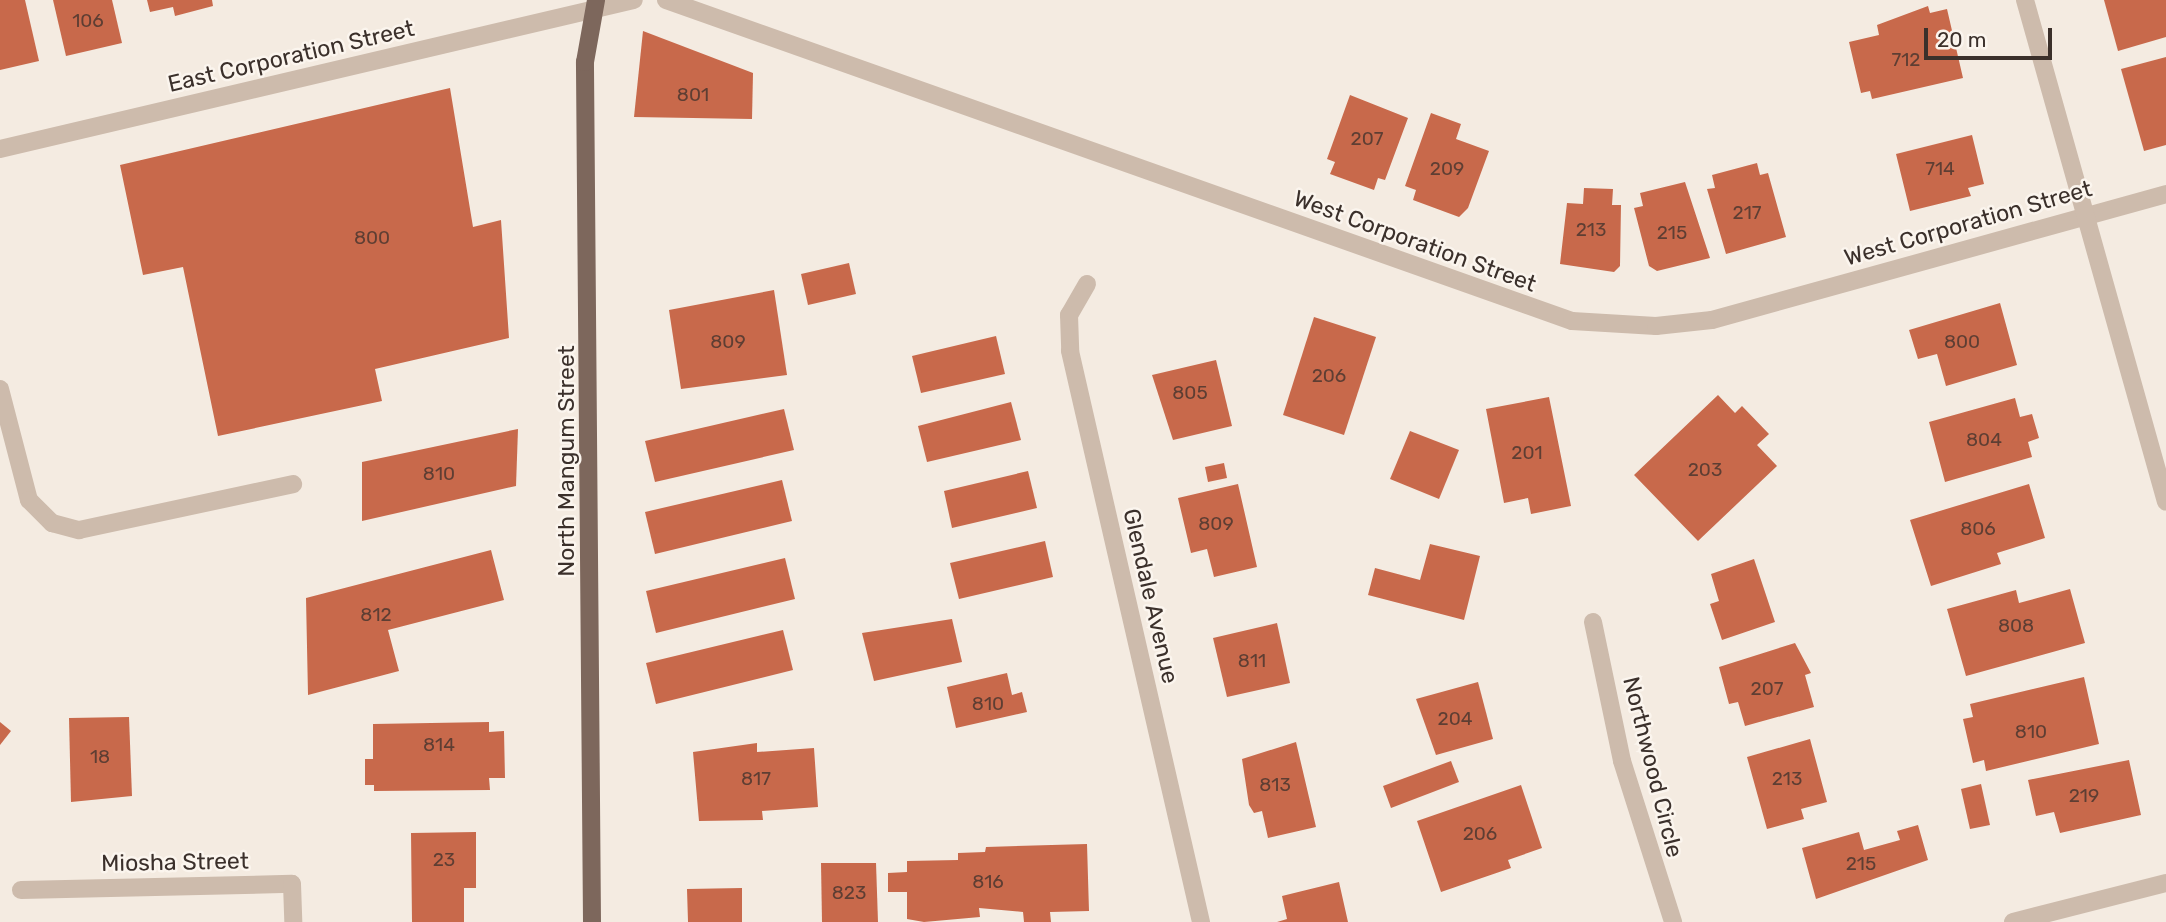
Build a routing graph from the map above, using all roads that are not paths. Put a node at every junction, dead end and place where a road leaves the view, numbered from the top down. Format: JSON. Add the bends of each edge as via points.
{"nodes":[{"id":1,"x":634,"y":0,"type":"edge"},
{"id":2,"x":666,"y":0,"type":"edge"},
{"id":3,"x":2025,"y":0,"type":"edge"},
{"id":4,"x":592,"y":3,"type":"edge"},
{"id":5,"x":0,"y":149,"type":"edge"},
{"id":6,"x":2166,"y":194,"type":"edge"},
{"id":7,"x":2084,"y":216,"type":"junction"},
{"id":8,"x":1087,"y":285,"type":"dead end"},
{"id":9,"x":0,"y":390,"type":"edge"},
{"id":10,"x":5,"y":426,"type":"edge"},
{"id":11,"x":293,"y":484,"type":"dead end"},
{"id":12,"x":2166,"y":502,"type":"edge"},
{"id":13,"x":1593,"y":622,"type":"dead end"},
{"id":14,"x":2166,"y":883,"type":"edge"},
{"id":15,"x":21,"y":890,"type":"dead end"},
{"id":16,"x":293,"y":922,"type":"edge"},
{"id":17,"x":592,"y":922,"type":"edge"},
{"id":18,"x":1201,"y":922,"type":"edge"},
{"id":19,"x":1673,"y":922,"type":"edge"},
{"id":20,"x":2012,"y":922,"type":"edge"}],
"edges":[{"from":1,"to":4,"type":"street"},
{"from":2,"to":7,"type":"street","name":"West Corporation Street","via":[[1572,321],[1656,326],[1712,320]]},
{"from":3,"to":7,"type":"street"},
{"from":4,"to":5,"type":"street","name":"East Corporation Street"},
{"from":4,"to":17,"type":"main road","name":"North Mangum Street","via":[[585,62]]},
{"from":6,"to":7,"type":"street","name":"West Corporation Street"},
{"from":7,"to":12,"type":"street"},
{"from":8,"to":18,"type":"street","name":"Glendale Avenue","via":[[1069,315],[1070,351]]},
{"from":9,"to":10,"type":"street"},
{"from":10,"to":11,"type":"street","via":[[29,500],[52,523],[79,530]]},
{"from":13,"to":19,"type":"street","name":"Northwood Circle","via":[[1622,761]]},
{"from":14,"to":20,"type":"street"},
{"from":15,"to":16,"type":"street","name":"Miosha Street","via":[[292,884]]}]}
